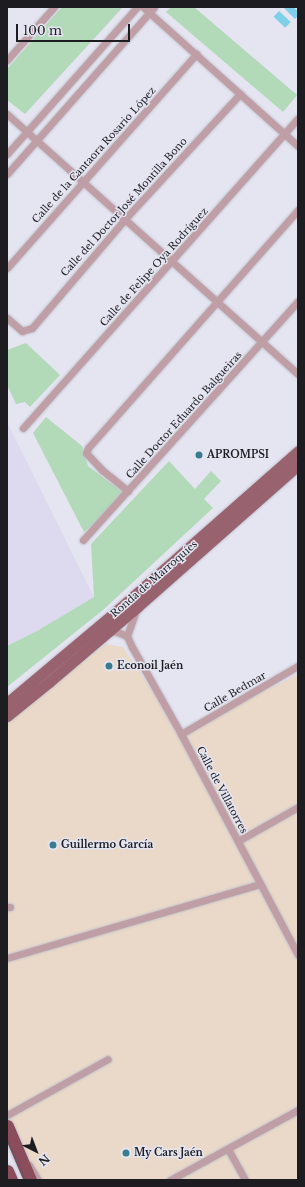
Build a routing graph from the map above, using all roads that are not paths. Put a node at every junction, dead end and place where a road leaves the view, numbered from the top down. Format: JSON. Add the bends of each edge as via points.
{"nodes":[{"id":1,"x":54,"y":7,"type":"edge"},
{"id":2,"x":137,"y":7,"type":"edge"},
{"id":3,"x":143,"y":7,"type":"edge"},
{"id":4,"x":152,"y":10,"type":"edge"},
{"id":5,"x":196,"y":54,"type":"junction"},
{"id":6,"x":7,"y":60,"type":"edge"},
{"id":7,"x":240,"y":94,"type":"junction"},
{"id":8,"x":7,"y":114,"type":"edge"},
{"id":9,"x":298,"y":118,"type":"edge"},
{"id":10,"x":27,"y":132,"type":"junction"},
{"id":11,"x":284,"y":133,"type":"junction"},
{"id":12,"x":36,"y":140,"type":"junction"},
{"id":13,"x":298,"y":146,"type":"edge"},
{"id":14,"x":7,"y":154,"type":"edge"},
{"id":15,"x":7,"y":174,"type":"edge"},
{"id":16,"x":82,"y":181,"type":"junction"},
{"id":17,"x":298,"y":210,"type":"edge"},
{"id":18,"x":125,"y":219,"type":"junction"},
{"id":19,"x":173,"y":262,"type":"junction"},
{"id":20,"x":7,"y":268,"type":"edge"},
{"id":21,"x":217,"y":301,"type":"junction"},
{"id":22,"x":298,"y":301,"type":"edge"},
{"id":23,"x":7,"y":318,"type":"edge"},
{"id":24,"x":262,"y":342,"type":"junction"},
{"id":25,"x":298,"y":374,"type":"edge"},
{"id":26,"x":23,"y":428,"type":"dead end"},
{"id":27,"x":298,"y":451,"type":"edge"},
{"id":28,"x":298,"y":465,"type":"edge"},
{"id":29,"x":128,"y":491,"type":"junction"},
{"id":30,"x":83,"y":540,"type":"dead end"},
{"id":31,"x":138,"y":607,"type":"junction"},
{"id":32,"x":105,"y":635,"type":"junction"},
{"id":33,"x":127,"y":636,"type":"junction"},
{"id":34,"x":298,"y":666,"type":"edge"},
{"id":35,"x":7,"y":703,"type":"edge"},
{"id":36,"x":7,"y":716,"type":"edge"},
{"id":37,"x":181,"y":734,"type":"junction"},
{"id":38,"x":298,"y":807,"type":"edge"},
{"id":39,"x":238,"y":841,"type":"junction"},
{"id":40,"x":260,"y":884,"type":"junction"},
{"id":41,"x":297,"y":951,"type":"edge"},
{"id":42,"x":7,"y":958,"type":"edge"},
{"id":43,"x":108,"y":1059,"type":"dead end"},
{"id":44,"x":298,"y":1110,"type":"edge"},
{"id":45,"x":7,"y":1116,"type":"edge"},
{"id":46,"x":9,"y":1131,"type":"edge"},
{"id":47,"x":228,"y":1149,"type":"junction"},
{"id":48,"x":7,"y":1171,"type":"edge"},
{"id":49,"x":11,"y":1180,"type":"edge"},
{"id":50,"x":30,"y":1180,"type":"edge"},
{"id":51,"x":38,"y":1180,"type":"edge"},
{"id":52,"x":170,"y":1180,"type":"edge"},
{"id":53,"x":244,"y":1180,"type":"edge"}],
"edges":[{"from":1,"to":6,"type":"street"},
{"from":2,"to":10,"type":"street"},
{"from":3,"to":4,"type":"street"},
{"from":4,"to":5,"type":"street"},
{"from":4,"to":12,"type":"street"},
{"from":5,"to":7,"type":"street"},
{"from":5,"to":16,"type":"street","name":"Calle de la Cantaora Rosario López"},
{"from":7,"to":11,"type":"street"},
{"from":7,"to":18,"type":"street","name":"Calle del Doctor José Montilla Bono"},
{"from":8,"to":10,"type":"street"},
{"from":9,"to":11,"type":"street","name":"Calle de Felipe Oya Rodríguez"},
{"from":10,"to":12,"type":"street"},
{"from":10,"to":14,"type":"street"},
{"from":11,"to":13,"type":"street"},
{"from":11,"to":19,"type":"street","name":"Calle de Felipe Oya Rodríguez"},
{"from":12,"to":15,"type":"street"},
{"from":12,"to":16,"type":"street"},
{"from":16,"to":18,"type":"street"},
{"from":16,"to":20,"type":"street","name":"Calle de la Cantaora Rosario López"},
{"from":17,"to":21,"type":"street"},
{"from":18,"to":19,"type":"street"},
{"from":18,"to":23,"type":"street","name":"Calle del Doctor José Montilla Bono","via":[[32,328],[22,331]]},
{"from":19,"to":21,"type":"street"},
{"from":19,"to":26,"type":"street","name":"Calle de Felipe Oya Rodríguez"},
{"from":21,"to":24,"type":"street"},
{"from":21,"to":29,"type":"street","via":[[88,448],[86,453]]},
{"from":22,"to":24,"type":"street","name":"Calle Doctor Eduardo Balgueiras"},
{"from":24,"to":25,"type":"street"},
{"from":24,"to":29,"type":"street","name":"Calle Doctor Eduardo Balgueiras"},
{"from":27,"to":35,"type":"main road","name":"Ronda de Marroquíes","via":[[119,609]]},
{"from":28,"to":31,"type":"main road","name":"Ronda de Marroquíes"},
{"from":29,"to":30,"type":"street","name":"Calle Doctor Eduardo Balgueiras"},
{"from":31,"to":32,"type":"main road","name":"Ronda de Marroquíes"},
{"from":31,"to":33,"type":"street"},
{"from":32,"to":33,"type":"street","via":[[115,631]]},
{"from":32,"to":36,"type":"main road","name":"Ronda de Marroquíes"},
{"from":33,"to":37,"type":"street","name":"Calle de Villatorres"},
{"from":34,"to":37,"type":"street","name":"Calle Bedmar"},
{"from":37,"to":39,"type":"street","name":"Calle de Villatorres"},
{"from":38,"to":39,"type":"street"},
{"from":39,"to":40,"type":"street","name":"Calle de Villatorres"},
{"from":40,"to":41,"type":"street","name":"Calle de Villatorres"},
{"from":40,"to":42,"type":"street"},
{"from":43,"to":45,"type":"street"},
{"from":44,"to":47,"type":"street"},
{"from":46,"to":50,"type":"highway"},
{"from":46,"to":51,"type":"street"},
{"from":47,"to":52,"type":"street"},
{"from":47,"to":53,"type":"street"},
{"from":48,"to":49,"type":"highway"}]}
